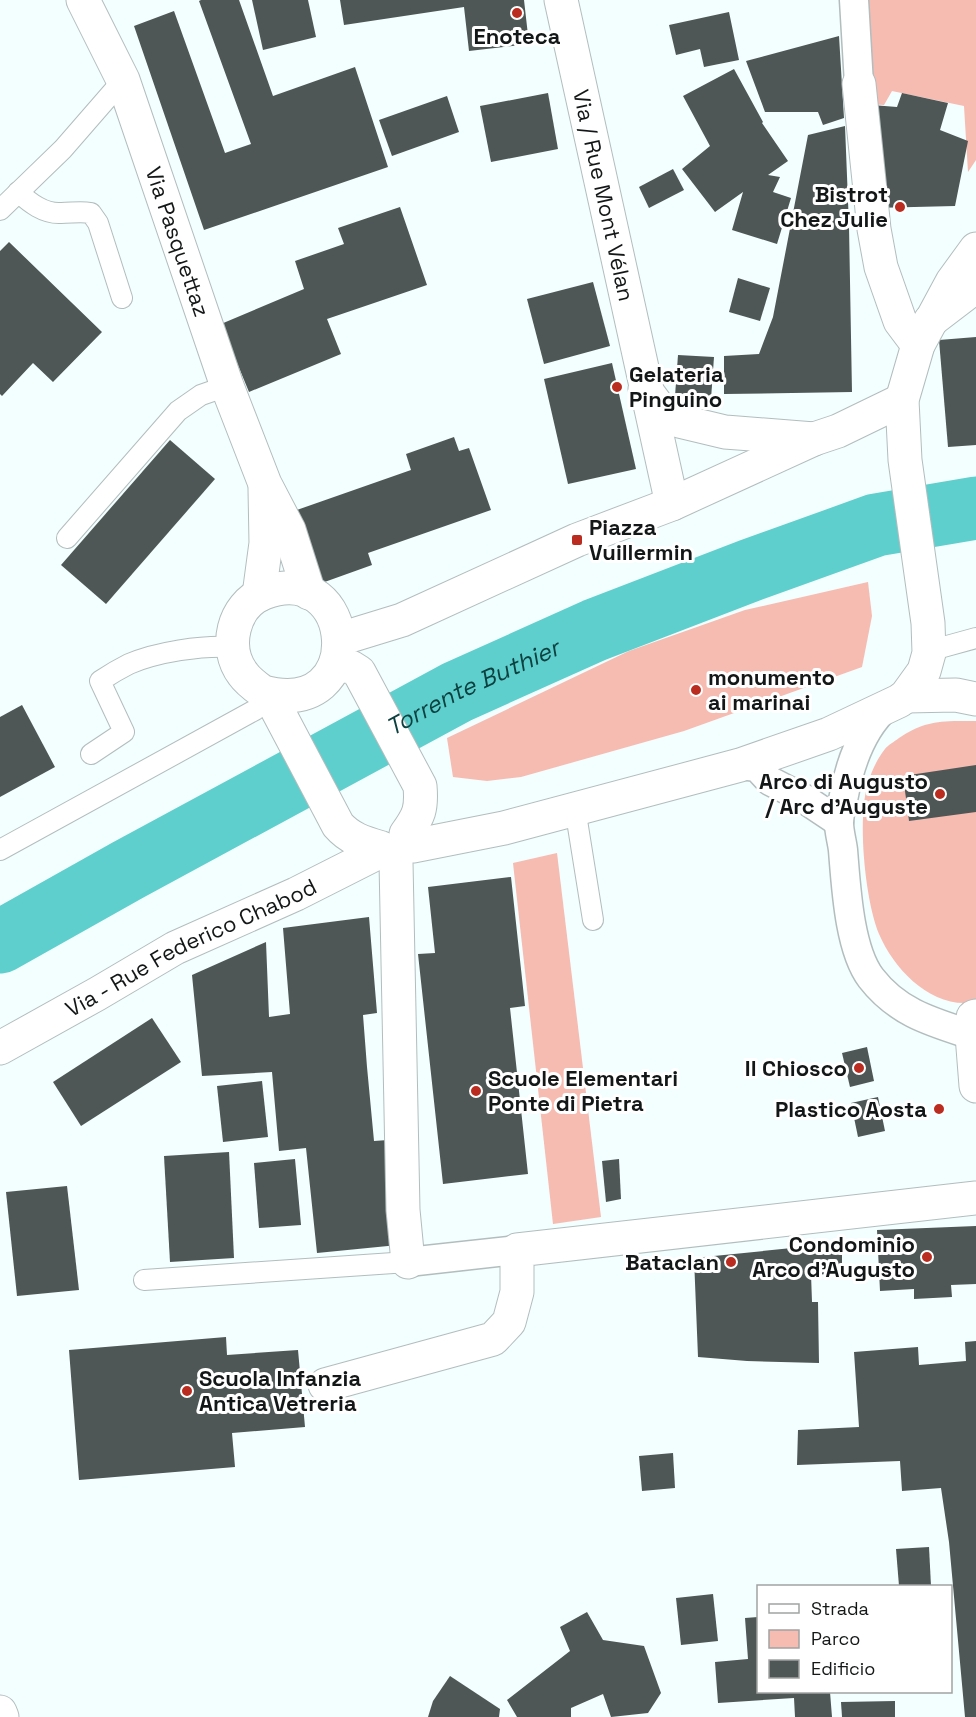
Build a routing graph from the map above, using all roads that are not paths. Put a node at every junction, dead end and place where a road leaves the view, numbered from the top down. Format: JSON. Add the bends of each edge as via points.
{"nodes":[{"id":1,"x":83,"y":0,"type":"edge"},
{"id":2,"x":561,"y":0,"type":"edge"},
{"id":3,"x":854,"y":0,"type":"edge"},
{"id":4,"x":123,"y":80,"type":"junction"},
{"id":5,"x":859,"y":84,"type":"joint"},
{"id":6,"x":18,"y":192,"type":"junction"},
{"id":7,"x":0,"y":210,"type":"edge"},
{"id":8,"x":976,"y":249,"type":"edge"},
{"id":9,"x":976,"y":286,"type":"edge"},
{"id":10,"x":122,"y":298,"type":"dead end"},
{"id":11,"x":924,"y":333,"type":"junction"},
{"id":12,"x":227,"y":386,"type":"junction"},
{"id":13,"x":645,"y":389,"type":"junction"},
{"id":14,"x":902,"y":400,"type":"junction"},
{"id":15,"x":814,"y":439,"type":"junction"},
{"id":16,"x":265,"y":484,"type":"junction"},
{"id":17,"x":672,"y":504,"type":"junction"},
{"id":18,"x":67,"y":538,"type":"dead end"},
{"id":19,"x":309,"y":593,"type":"junction"},
{"id":20,"x":259,"y":595,"type":"junction"},
{"id":21,"x":929,"y":638,"type":"junction"},
{"id":22,"x":976,"y":638,"type":"edge"},
{"id":23,"x":232,"y":647,"type":"junction"},
{"id":24,"x":345,"y":659,"type":"junction"},
{"id":25,"x":976,"y":699,"type":"edge"},
{"id":26,"x":270,"y":700,"type":"junction"},
{"id":27,"x":896,"y":702,"type":"junction"},
{"id":28,"x":91,"y":754,"type":"dead end"},
{"id":29,"x":740,"y":765,"type":"junction"},
{"id":30,"x":576,"y":808,"type":"junction"},
{"id":31,"x":839,"y":822,"type":"junction"},
{"id":32,"x":396,"y":848,"type":"junction"},
{"id":33,"x":0,"y":850,"type":"edge"},
{"id":34,"x":593,"y":920,"type":"dead end"},
{"id":35,"x":975,"y":1029,"type":"edge"},
{"id":36,"x":0,"y":1048,"type":"edge"},
{"id":37,"x":976,"y":1086,"type":"edge"},
{"id":38,"x":976,"y":1198,"type":"edge"},
{"id":39,"x":518,"y":1250,"type":"junction"},
{"id":40,"x":408,"y":1262,"type":"junction"},
{"id":41,"x":144,"y":1280,"type":"dead end"},
{"id":42,"x":325,"y":1385,"type":"dead end"},
{"id":43,"x":0,"y":1712,"type":"edge"},
{"id":44,"x":2,"y":1717,"type":"edge"}],
"edges":[{"from":1,"to":4,"type":"street","name":"Via Pasquettaz"},
{"from":2,"to":13,"type":"street","name":"Via / Rue Mont Vélan"},
{"from":3,"to":5,"type":"street"},
{"from":4,"to":6,"type":"lane","via":[[63,149]]},
{"from":4,"to":12,"type":"street","name":"Via Pasquettaz"},
{"from":5,"to":11,"type":"street","via":[[881,267],[900,321]]},
{"from":6,"to":7,"type":"lane"},
{"from":6,"to":10,"type":"lane","via":[[36,207],[60,214],[91,213],[98,223]]},
{"from":8,"to":11,"type":"street","via":[[952,282]]},
{"from":9,"to":11,"type":"street"},
{"from":11,"to":14,"type":"street"},
{"from":12,"to":16,"type":"street","name":"Via Pasquettaz"},
{"from":12,"to":18,"type":"lane","via":[[201,395],[178,411]]},
{"from":13,"to":15,"type":"street","via":[[659,408],[679,421],[725,432]]},
{"from":13,"to":17,"type":"street","name":"Via / Rue Mont Vélan"},
{"from":14,"to":15,"type":"street"},
{"from":14,"to":21,"type":"street","via":[[905,460]]},
{"from":15,"to":17,"type":"street"},
{"from":16,"to":19,"type":"street","name":"Via Pasquettaz","via":[[289,530]]},
{"from":16,"to":20,"type":"street","name":"Via Pasquettaz","via":[[266,543]]},
{"from":17,"to":24,"type":"street","via":[[577,540],[402,620]]},
{"from":19,"to":20,"type":"street","via":[[275,588]]},
{"from":19,"to":24,"type":"street","via":[[331,612]]},
{"from":20,"to":23,"type":"street","via":[[238,617]]},
{"from":21,"to":22,"type":"lane","via":[[936,649]]},
{"from":21,"to":27,"type":"street","via":[[924,671]]},
{"from":23,"to":26,"type":"street","via":[[242,674]]},
{"from":23,"to":28,"type":"lane","via":[[156,655],[129,664],[100,681],[124,732]]},
{"from":24,"to":26,"type":"street","via":[[312,690]]},
{"from":24,"to":32,"type":"street","via":[[420,786],[422,803],[418,818]]},
{"from":25,"to":27,"type":"street","via":[[956,695]]},
{"from":26,"to":32,"type":"street","via":[[338,825],[363,843]]},
{"from":26,"to":33,"type":"lane"},
{"from":27,"to":29,"type":"street","name":"Via - Rue Federico Chabod","via":[[830,734]]},
{"from":27,"to":31,"type":"street","via":[[869,726],[855,755]]},
{"from":29,"to":30,"type":"street","name":"Via - Rue Federico Chabod"},
{"from":29,"to":31,"type":"street","via":[[757,767],[770,782]]},
{"from":30,"to":32,"type":"street","name":"Via - Rue Federico Chabod","via":[[504,828]]},
{"from":30,"to":34,"type":"lane"},
{"from":31,"to":35,"type":"street","via":[[847,899],[870,976],[886,995],[922,1019]]},
{"from":32,"to":36,"type":"street","name":"Via - Rue Federico Chabod","via":[[175,948]]},
{"from":32,"to":40,"type":"street","via":[[403,1210]]},
{"from":35,"to":37,"type":"street"},
{"from":38,"to":39,"type":"street"},
{"from":39,"to":40,"type":"street"},
{"from":39,"to":42,"type":"street","via":[[517,1292],[509,1322],[493,1339]]},
{"from":40,"to":41,"type":"lane"},
{"from":43,"to":44,"type":"street"}]}
